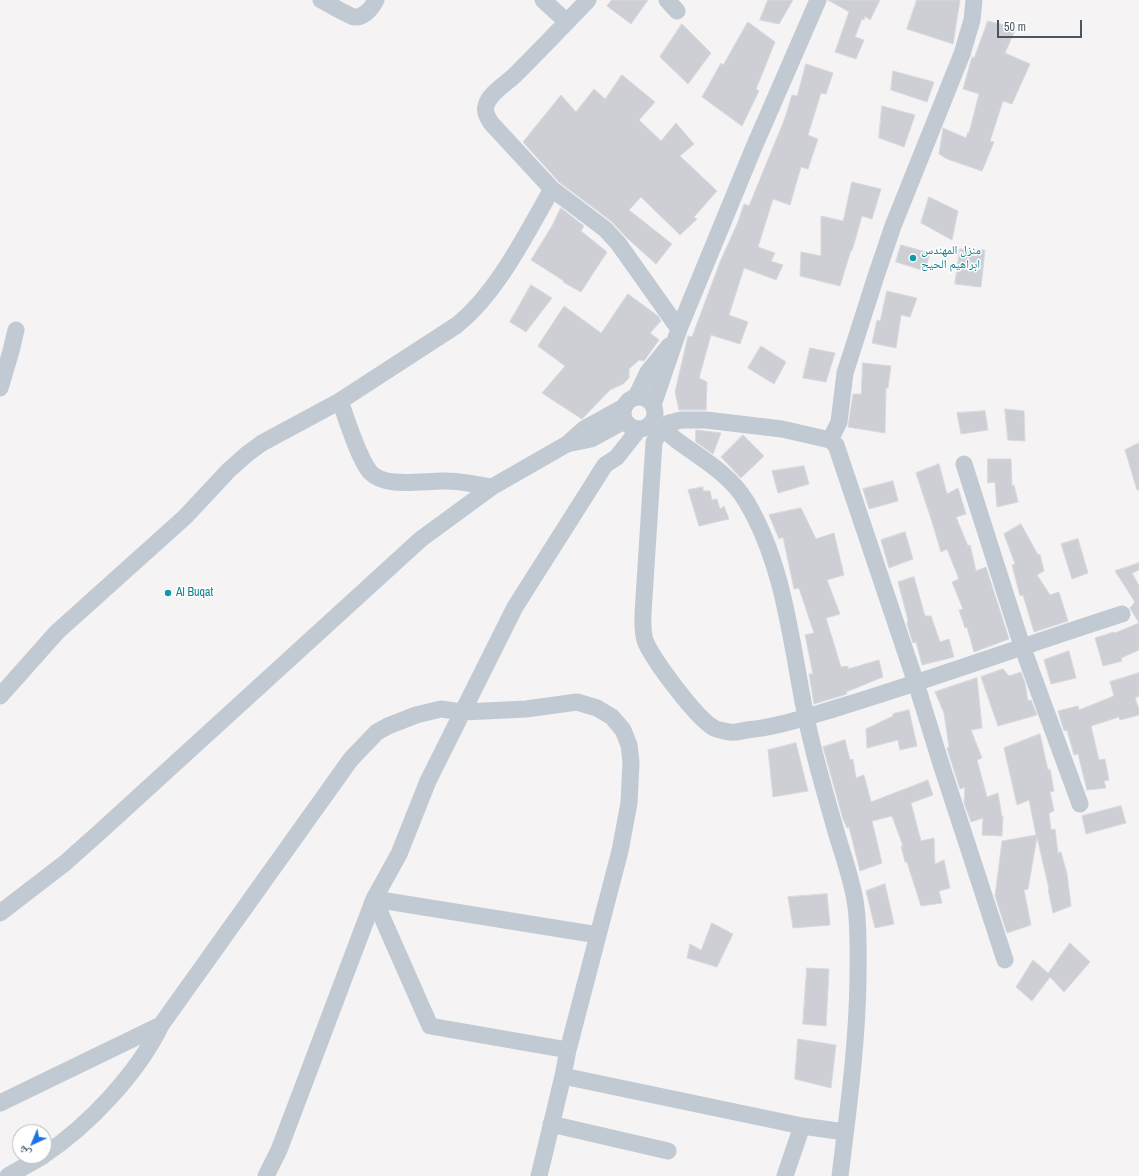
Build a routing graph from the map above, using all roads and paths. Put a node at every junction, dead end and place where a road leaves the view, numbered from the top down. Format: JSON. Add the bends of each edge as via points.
{"nodes":[{"id":1,"x":321,"y":0,"type":"edge"},
{"id":2,"x":376,"y":0,"type":"edge"},
{"id":3,"x":543,"y":0,"type":"edge"},
{"id":4,"x":588,"y":0,"type":"edge"},
{"id":5,"x":818,"y":0,"type":"edge"},
{"id":6,"x":974,"y":0,"type":"edge"},
{"id":7,"x":567,"y":22,"type":"junction"},
{"id":8,"x":552,"y":189,"type":"junction"},
{"id":9,"x":16,"y":330,"type":"dead end"},
{"id":10,"x":678,"y":333,"type":"junction"},
{"id":11,"x":0,"y":388,"type":"edge"},
{"id":12,"x":340,"y":401,"type":"junction"},
{"id":13,"x":630,"y":415,"type":"junction"},
{"id":14,"x":656,"y":418,"type":"junction"},
{"id":15,"x":830,"y":440,"type":"junction"},
{"id":16,"x":964,"y":464,"type":"dead end"},
{"id":17,"x":492,"y":487,"type":"junction"},
{"id":18,"x":1122,"y":614,"type":"dead end"},
{"id":19,"x":1022,"y":646,"type":"junction"},
{"id":20,"x":916,"y":684,"type":"junction"},
{"id":21,"x":0,"y":696,"type":"edge"},
{"id":22,"x":462,"y":712,"type":"junction"},
{"id":23,"x":806,"y":718,"type":"junction"},
{"id":24,"x":1080,"y":804,"type":"dead end"},
{"id":25,"x":374,"y":899,"type":"junction"},
{"id":26,"x":0,"y":913,"type":"edge"},
{"id":27,"x":598,"y":935,"type":"junction"},
{"id":28,"x":1005,"y":960,"type":"dead end"},
{"id":29,"x":161,"y":1025,"type":"junction"},
{"id":30,"x":568,"y":1050,"type":"junction"},
{"id":31,"x":563,"y":1076,"type":"junction"},
{"id":32,"x":0,"y":1103,"type":"edge"},
{"id":33,"x":551,"y":1124,"type":"junction"},
{"id":34,"x":802,"y":1126,"type":"junction"},
{"id":35,"x":846,"y":1132,"type":"junction"},
{"id":36,"x":52,"y":1149,"type":"edge"},
{"id":37,"x":668,"y":1151,"type":"dead end"},
{"id":38,"x":29,"y":1164,"type":"edge"},
{"id":39,"x":8,"y":1176,"type":"edge"},
{"id":40,"x":266,"y":1176,"type":"edge"},
{"id":41,"x":539,"y":1176,"type":"edge"},
{"id":42,"x":785,"y":1176,"type":"edge"},
{"id":43,"x":840,"y":1176,"type":"edge"}],
"edges":[{"from":1,"to":2,"type":"street","via":[[354,17],[372,8]]},
{"from":3,"to":7,"type":"street"},
{"from":4,"to":7,"type":"street"},
{"from":5,"to":10,"type":"street","via":[[754,147]]},
{"from":6,"to":15,"type":"street","via":[[972,20],[962,54],[893,226],[876,276],[845,373],[839,422]]},
{"from":7,"to":8,"type":"street","via":[[493,95],[485,108],[491,123]]},
{"from":8,"to":10,"type":"street","via":[[614,238]]},
{"from":8,"to":12,"type":"street","via":[[516,252],[472,312],[457,325]]},
{"from":9,"to":11,"type":"street"},
{"from":10,"to":13,"type":"street","via":[[648,372]]},
{"from":10,"to":14,"type":"street"},
{"from":12,"to":17,"type":"street","via":[[362,460],[375,477],[385,481],[447,481]]},
{"from":12,"to":21,"type":"street","via":[[262,443],[247,454],[185,517],[57,632]]},
{"from":13,"to":14,"type":"street","via":[[646,428]]},
{"from":13,"to":14,"type":"street","via":[[646,398]]},
{"from":13,"to":17,"type":"street","via":[[591,439],[567,444]]},
{"from":13,"to":22,"type":"street","via":[[617,456],[605,465],[515,607]]},
{"from":14,"to":15,"type":"street","via":[[669,422],[706,420],[782,429]]},
{"from":14,"to":23,"type":"street","via":[[674,438],[733,484],[757,522],[774,563],[789,618]]},
{"from":14,"to":23,"type":"street","via":[[643,614],[646,642],[666,674],[694,710],[714,728],[730,732],[763,728]]},
{"from":15,"to":20,"type":"street","via":[[836,445]]},
{"from":16,"to":19,"type":"street"},
{"from":17,"to":26,"type":"street","via":[[421,539],[65,863]]},
{"from":18,"to":19,"type":"street"},
{"from":19,"to":20,"type":"street"},
{"from":19,"to":24,"type":"street"},
{"from":20,"to":23,"type":"street"},
{"from":20,"to":28,"type":"street"},
{"from":22,"to":25,"type":"street","via":[[428,782],[399,854]]},
{"from":22,"to":27,"type":"street","via":[[526,709],[577,702],[597,708],[612,717],[623,730],[629,745],[631,762],[629,803],[620,851]]},
{"from":22,"to":29,"type":"street","via":[[441,708],[416,715],[388,726],[365,742]]},
{"from":23,"to":35,"type":"street","via":[[856,906],[859,944],[857,1007]]},
{"from":25,"to":27,"type":"street"},
{"from":25,"to":30,"type":"street","via":[[430,1026]]},
{"from":25,"to":40,"type":"street","via":[[279,1150]]},
{"from":27,"to":30,"type":"street"},
{"from":29,"to":32,"type":"street"},
{"from":29,"to":36,"type":"street","via":[[141,1060],[101,1106]]},
{"from":30,"to":31,"type":"street"},
{"from":31,"to":33,"type":"street"},
{"from":31,"to":34,"type":"street"},
{"from":33,"to":37,"type":"street"},
{"from":33,"to":41,"type":"street"},
{"from":34,"to":35,"type":"street"},
{"from":34,"to":42,"type":"street"},
{"from":35,"to":43,"type":"street"},
{"from":38,"to":39,"type":"street"}]}
